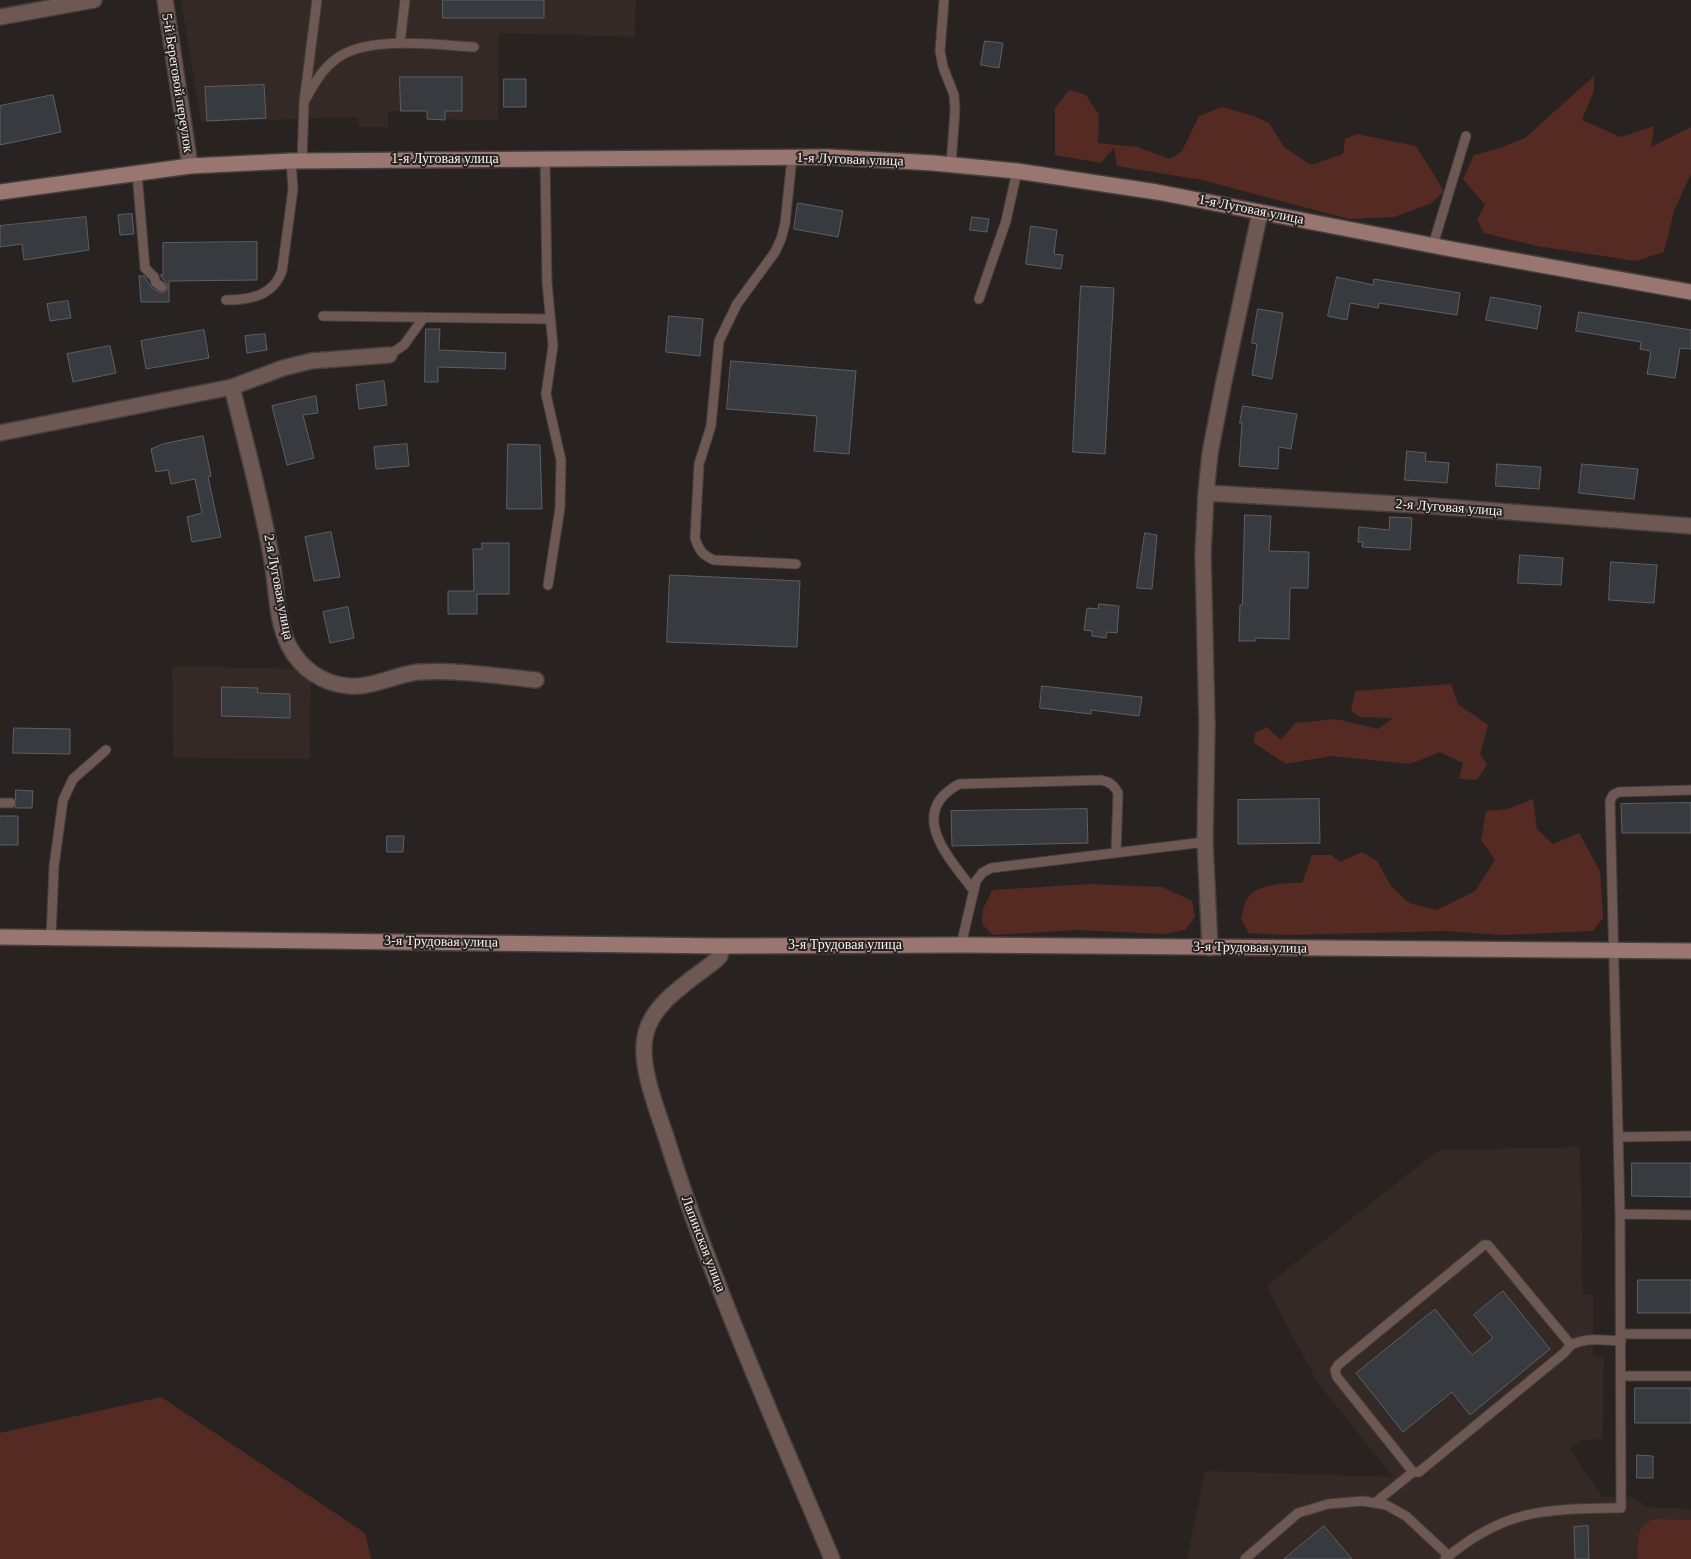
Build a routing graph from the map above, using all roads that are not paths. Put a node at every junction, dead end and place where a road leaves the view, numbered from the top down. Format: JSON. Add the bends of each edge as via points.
{"nodes":[{"id":1,"x":94,"y":0,"type":"edge"},
{"id":2,"x":165,"y":0,"type":"edge"},
{"id":3,"x":318,"y":0,"type":"edge"},
{"id":4,"x":405,"y":0,"type":"edge"},
{"id":5,"x":944,"y":0,"type":"edge"},
{"id":6,"x":0,"y":17,"type":"edge"},
{"id":7,"x":400,"y":43,"type":"junction"},
{"id":8,"x":474,"y":47,"type":"dead end"},
{"id":9,"x":304,"y":102,"type":"junction"},
{"id":10,"x":1466,"y":136,"type":"dead end"},
{"id":11,"x":792,"y":158,"type":"junction"},
{"id":12,"x":545,"y":159,"type":"junction"},
{"id":13,"x":296,"y":161,"type":"junction"},
{"id":14,"x":950,"y":164,"type":"junction"},
{"id":15,"x":190,"y":166,"type":"junction"},
{"id":16,"x":1017,"y":171,"type":"junction"},
{"id":17,"x":137,"y":173,"type":"junction"},
{"id":18,"x":0,"y":192,"type":"edge"},
{"id":19,"x":1260,"y":212,"type":"junction"},
{"id":20,"x":1433,"y":246,"type":"junction"},
{"id":21,"x":162,"y":287,"type":"dead end"},
{"id":22,"x":1691,"y":292,"type":"edge"},
{"id":23,"x":979,"y":299,"type":"dead end"},
{"id":24,"x":226,"y":300,"type":"dead end"},
{"id":25,"x":323,"y":316,"type":"dead end"},
{"id":26,"x":424,"y":317,"type":"junction"},
{"id":27,"x":550,"y":319,"type":"junction"},
{"id":28,"x":389,"y":354,"type":"joint"},
{"id":29,"x":232,"y":388,"type":"junction"},
{"id":30,"x":0,"y":433,"type":"edge"},
{"id":31,"x":1206,"y":494,"type":"junction"},
{"id":32,"x":1691,"y":526,"type":"edge"},
{"id":33,"x":796,"y":564,"type":"dead end"},
{"id":34,"x":548,"y":585,"type":"dead end"},
{"id":35,"x":536,"y":680,"type":"dead end"},
{"id":36,"x":106,"y":750,"type":"dead end"},
{"id":37,"x":1691,"y":790,"type":"edge"},
{"id":38,"x":0,"y":803,"type":"edge"},
{"id":39,"x":11,"y":803,"type":"dead end"},
{"id":40,"x":1205,"y":842,"type":"junction"},
{"id":41,"x":1116,"y":852,"type":"junction"},
{"id":42,"x":974,"y":891,"type":"junction"},
{"id":43,"x":0,"y":937,"type":"edge"},
{"id":44,"x":51,"y":937,"type":"junction"},
{"id":45,"x":961,"y":945,"type":"junction"},
{"id":46,"x":722,"y":946,"type":"junction"},
{"id":47,"x":1210,"y":948,"type":"junction"},
{"id":48,"x":1691,"y":951,"type":"edge"},
{"id":49,"x":1615,"y":952,"type":"junction"},
{"id":50,"x":1691,"y":1136,"type":"edge"},
{"id":51,"x":1618,"y":1137,"type":"junction"},
{"id":52,"x":1620,"y":1214,"type":"junction"},
{"id":53,"x":1691,"y":1215,"type":"edge"},
{"id":54,"x":1691,"y":1334,"type":"edge"},
{"id":55,"x":1621,"y":1337,"type":"junction"},
{"id":56,"x":1571,"y":1345,"type":"junction"},
{"id":57,"x":1621,"y":1376,"type":"junction"},
{"id":58,"x":1691,"y":1376,"type":"edge"},
{"id":59,"x":1413,"y":1472,"type":"junction"},
{"id":60,"x":1376,"y":1502,"type":"junction"},
{"id":61,"x":1447,"y":1557,"type":"edge"},
{"id":62,"x":832,"y":1559,"type":"edge"},
{"id":63,"x":1246,"y":1559,"type":"edge"}],
"edges":[{"from":1,"to":6,"type":"street"},
{"from":2,"to":15,"type":"street","name":"5-й Береговой переулок"},
{"from":3,"to":9,"type":"lane"},
{"from":4,"to":7,"type":"lane"},
{"from":5,"to":14,"type":"lane","via":[[940,51],[954,95]]},
{"from":7,"to":8,"type":"lane"},
{"from":7,"to":9,"type":"lane","via":[[363,48],[337,58],[324,69]]},
{"from":9,"to":13,"type":"lane"},
{"from":10,"to":20,"type":"lane"},
{"from":11,"to":12,"type":"street","name":"1-я Луговая улица"},
{"from":11,"to":14,"type":"street","name":"1-я Луговая улица"},
{"from":11,"to":33,"type":"lane","via":[[781,239],[737,304],[719,341],[711,426],[699,464],[695,538],[698,549],[714,560]]},
{"from":12,"to":13,"type":"street","name":"1-я Луговая улица"},
{"from":12,"to":27,"type":"lane"},
{"from":13,"to":15,"type":"street","name":"1-я Луговая улица"},
{"from":13,"to":24,"type":"lane","via":[[278,282],[258,296]]},
{"from":14,"to":16,"type":"street","name":"1-я Луговая улица"},
{"from":15,"to":17,"type":"street","name":"1-я Луговая улица"},
{"from":16,"to":19,"type":"street","name":"1-я Луговая улица","via":[[1157,192]]},
{"from":16,"to":23,"type":"lane","via":[[1006,221]]},
{"from":17,"to":18,"type":"street","name":"1-я Луговая улица"},
{"from":17,"to":21,"type":"lane","via":[[145,268]]},
{"from":19,"to":20,"type":"street","name":"1-я Луговая улица"},
{"from":19,"to":31,"type":"street","via":[[1210,453]]},
{"from":20,"to":22,"type":"street","name":"1-я Луговая улица"},
{"from":25,"to":26,"type":"lane"},
{"from":26,"to":27,"type":"lane"},
{"from":26,"to":28,"type":"lane","via":[[404,345]]},
{"from":27,"to":34,"type":"lane","via":[[552,346],[546,394],[561,460],[560,508]]},
{"from":28,"to":29,"type":"street","via":[[312,361],[283,368]]},
{"from":29,"to":30,"type":"street"},
{"from":29,"to":35,"type":"street","name":"2-я Луговая улица","via":[[262,512],[284,633],[297,659],[308,670],[333,684],[351,686],[419,672]]},
{"from":31,"to":32,"type":"street","name":"2-я Луговая улица","via":[[1434,506]]},
{"from":31,"to":40,"type":"street","via":[[1203,554],[1207,725]]},
{"from":36,"to":44,"type":"lane","via":[[73,779],[63,800],[54,866]]},
{"from":37,"to":49,"type":"lane","via":[[1619,792],[1610,801]]},
{"from":38,"to":39,"type":"lane"},
{"from":40,"to":41,"type":"lane"},
{"from":40,"to":47,"type":"street"},
{"from":41,"to":42,"type":"lane","via":[[991,868],[976,881]]},
{"from":41,"to":42,"type":"lane","via":[[1118,794],[1109,782],[958,784],[943,792],[932,813],[935,833]]},
{"from":42,"to":45,"type":"lane"},
{"from":43,"to":44,"type":"street","name":"3-я Трудовая улица"},
{"from":44,"to":46,"type":"street","name":"3-я Трудовая улица"},
{"from":45,"to":46,"type":"street","name":"3-я Трудовая улица"},
{"from":45,"to":47,"type":"street","name":"3-я Трудовая улица"},
{"from":46,"to":62,"type":"street","name":"Лапинская улица","via":[[715,961],[658,1010],[645,1035],[644,1057],[684,1194],[752,1371]]},
{"from":47,"to":49,"type":"street","name":"3-я Трудовая улица"},
{"from":48,"to":49,"type":"street","name":"3-я Трудовая улица"},
{"from":49,"to":51,"type":"lane"},
{"from":50,"to":51,"type":"lane"},
{"from":51,"to":52,"type":"lane"},
{"from":52,"to":53,"type":"lane"},
{"from":52,"to":55,"type":"lane"},
{"from":54,"to":55,"type":"lane"},
{"from":55,"to":56,"type":"lane","via":[[1580,1341]]},
{"from":55,"to":57,"type":"lane"},
{"from":56,"to":59,"type":"lane","via":[[1419,1472]]},
{"from":56,"to":59,"type":"lane","via":[[1492,1248],[1484,1245],[1335,1370],[1337,1378]]},
{"from":57,"to":58,"type":"lane"},
{"from":57,"to":61,"type":"lane","via":[[1621,1508],[1550,1509],[1511,1518]]},
{"from":59,"to":60,"type":"lane"},
{"from":60,"to":61,"type":"lane","via":[[1406,1516]]},
{"from":60,"to":63,"type":"lane","via":[[1328,1504],[1304,1510]]}]}
